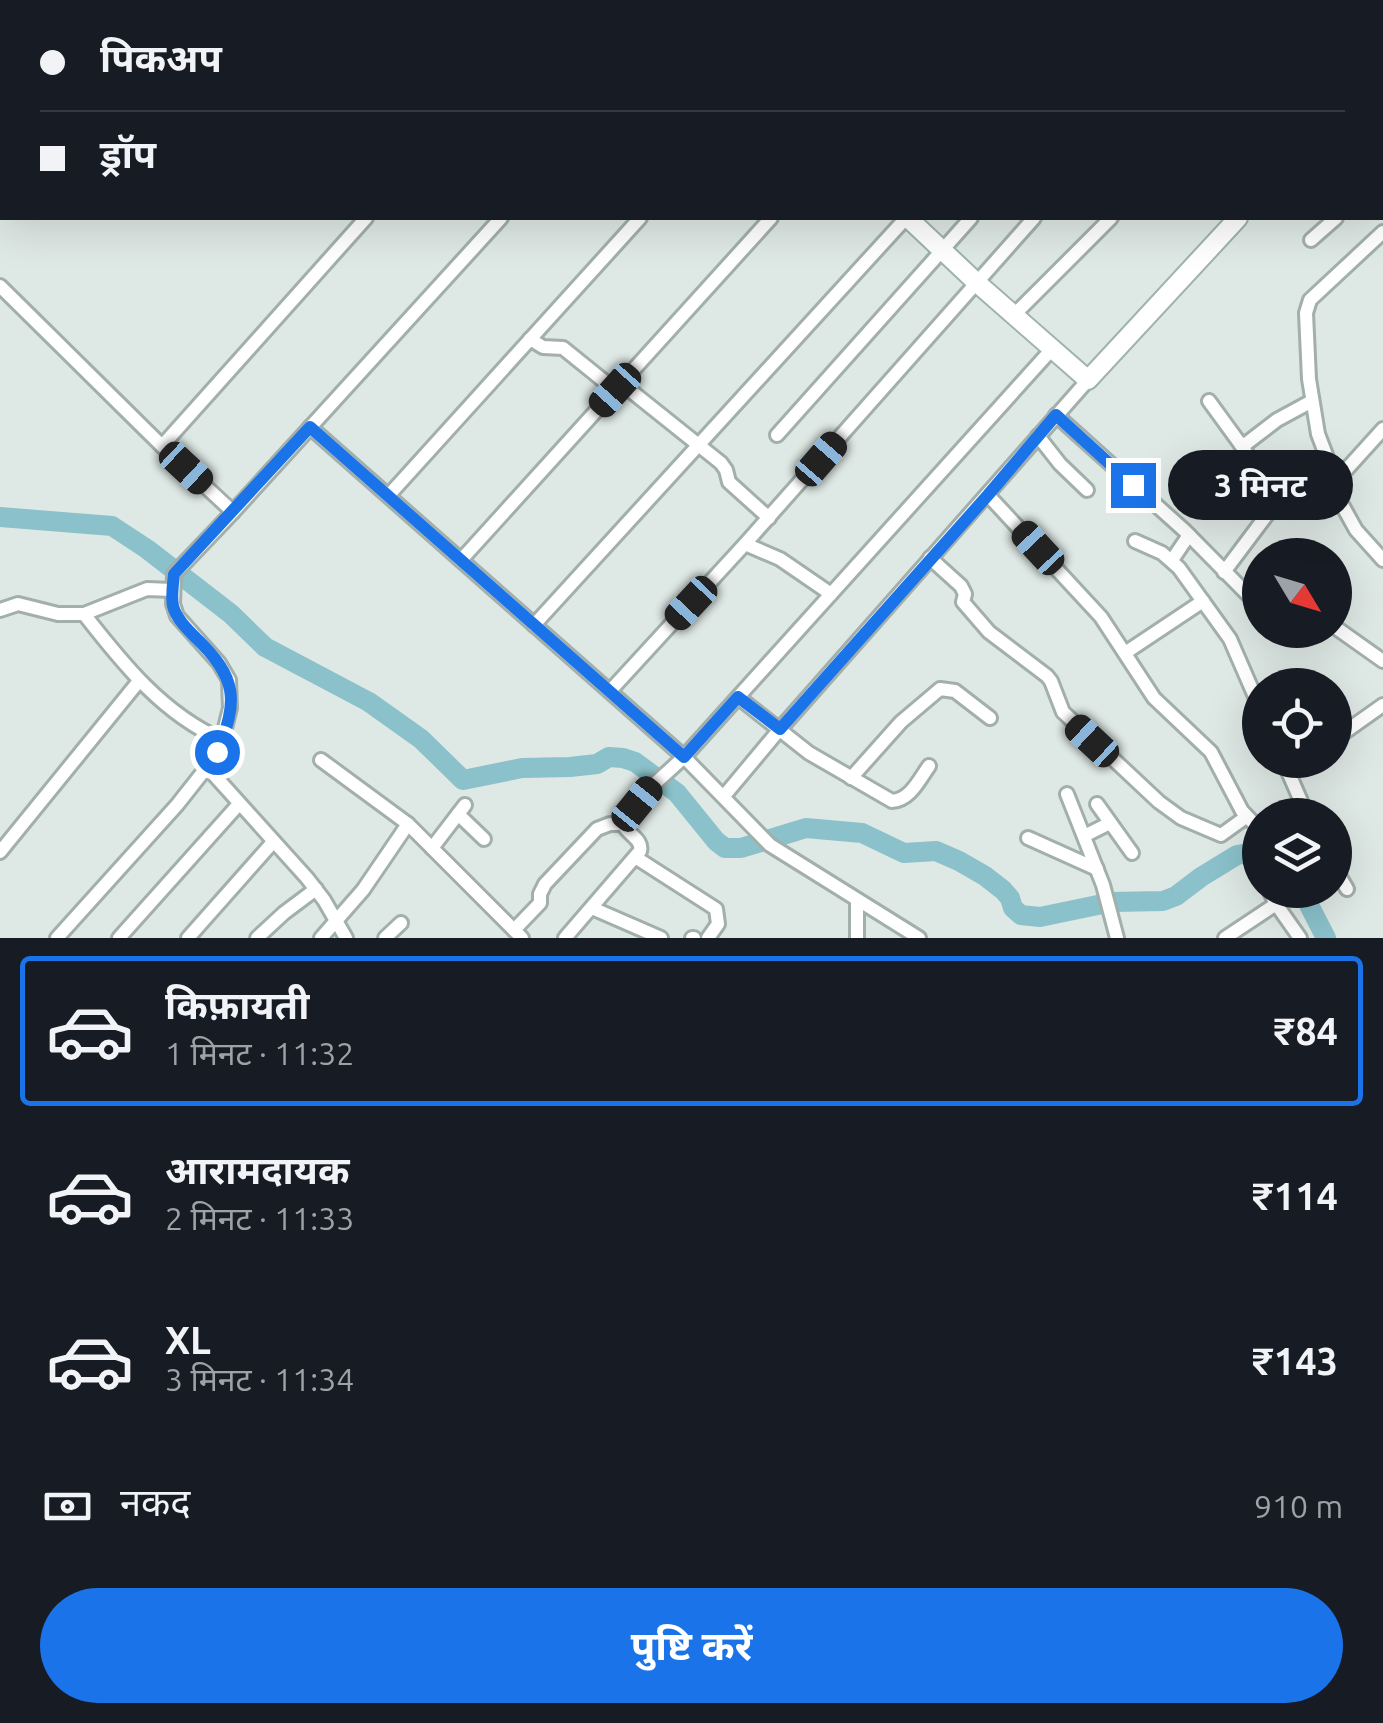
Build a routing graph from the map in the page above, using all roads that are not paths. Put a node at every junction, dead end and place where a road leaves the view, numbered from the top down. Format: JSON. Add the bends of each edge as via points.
{"nodes":[{"id":1,"x":364,"y":220,"type":"edge"},
{"id":2,"x":499,"y":220,"type":"edge"},
{"id":3,"x":638,"y":220,"type":"edge"},
{"id":4,"x":768,"y":220,"type":"edge"},
{"id":5,"x":905,"y":220,"type":"edge"},
{"id":6,"x":909,"y":220,"type":"edge"},
{"id":7,"x":969,"y":220,"type":"edge"},
{"id":8,"x":1032,"y":220,"type":"edge"},
{"id":9,"x":1108,"y":220,"type":"edge"},
{"id":10,"x":1236,"y":220,"type":"edge"},
{"id":11,"x":1334,"y":220,"type":"edge"},
{"id":12,"x":1383,"y":232,"type":"edge"},
{"id":13,"x":1311,"y":240,"type":"dead end"},
{"id":14,"x":942,"y":249,"type":"junction"},
{"id":15,"x":976,"y":282,"type":"junction"},
{"id":16,"x":0,"y":286,"type":"edge"},
{"id":17,"x":1015,"y":314,"type":"junction"},
{"id":18,"x":530,"y":339,"type":"junction"},
{"id":19,"x":1052,"y":349,"type":"junction"},
{"id":20,"x":1088,"y":380,"type":"junction"},
{"id":21,"x":618,"y":386,"type":"junction"},
{"id":22,"x":1209,"y":402,"type":"dead end"},
{"id":23,"x":1312,"y":402,"type":"junction"},
{"id":24,"x":1056,"y":415,"type":"junction"},
{"id":25,"x":310,"y":427,"type":"junction"},
{"id":26,"x":1383,"y":429,"type":"edge"},
{"id":27,"x":778,"y":435,"type":"dead end"},
{"id":28,"x":1038,"y":436,"type":"junction"},
{"id":29,"x":698,"y":445,"type":"junction"},
{"id":30,"x":1241,"y":445,"type":"junction"},
{"id":31,"x":162,"y":446,"type":"junction"},
{"id":32,"x":1336,"y":481,"type":"junction"},
{"id":33,"x":1088,"y":490,"type":"dead end"},
{"id":34,"x":389,"y":495,"type":"junction"},
{"id":35,"x":988,"y":495,"type":"junction"},
{"id":36,"x":233,"y":512,"type":"junction"},
{"id":37,"x":769,"y":518,"type":"junction"},
{"id":38,"x":1189,"y":535,"type":"junction"},
{"id":39,"x":1135,"y":541,"type":"dead end"},
{"id":40,"x":745,"y":544,"type":"junction"},
{"id":41,"x":930,"y":558,"type":"junction"},
{"id":42,"x":461,"y":560,"type":"junction"},
{"id":43,"x":1172,"y":560,"type":"junction"},
{"id":44,"x":1383,"y":560,"type":"edge"},
{"id":45,"x":1224,"y":572,"type":"junction"},
{"id":46,"x":172,"y":590,"type":"junction"},
{"id":47,"x":1242,"y":590,"type":"edge"},
{"id":48,"x":832,"y":594,"type":"junction"},
{"id":49,"x":1203,"y":601,"type":"junction"},
{"id":50,"x":0,"y":610,"type":"edge"},
{"id":51,"x":84,"y":614,"type":"junction"},
{"id":52,"x":534,"y":625,"type":"junction"},
{"id":53,"x":1352,"y":639,"type":"edge"},
{"id":54,"x":1124,"y":654,"type":"junction"},
{"id":55,"x":1383,"y":661,"type":"edge"},
{"id":56,"x":1243,"y":668,"type":"edge"},
{"id":57,"x":140,"y":681,"type":"junction"},
{"id":58,"x":610,"y":691,"type":"junction"},
{"id":59,"x":738,"y":697,"type":"junction"},
{"id":60,"x":1383,"y":705,"type":"edge"},
{"id":61,"x":990,"y":718,"type":"dead end"},
{"id":62,"x":1352,"y":727,"type":"edge"},
{"id":63,"x":780,"y":729,"type":"junction"},
{"id":64,"x":222,"y":740,"type":"junction"},
{"id":65,"x":684,"y":757,"type":"junction"},
{"id":66,"x":321,"y":760,"type":"dead end"},
{"id":67,"x":929,"y":766,"type":"dead end"},
{"id":68,"x":208,"y":767,"type":"junction"},
{"id":69,"x":851,"y":778,"type":"junction"},
{"id":70,"x":1068,"y":794,"type":"dead end"},
{"id":71,"x":724,"y":796,"type":"junction"},
{"id":72,"x":239,"y":804,"type":"junction"},
{"id":73,"x":1098,"y":804,"type":"dead end"},
{"id":74,"x":1242,"y":811,"type":"edge"},
{"id":75,"x":1242,"y":820,"type":"edge"},
{"id":76,"x":1110,"y":822,"type":"junction"},
{"id":77,"x":408,"y":824,"type":"junction"},
{"id":78,"x":624,"y":824,"type":"junction"},
{"id":79,"x":1084,"y":836,"type":"junction"},
{"id":80,"x":1028,"y":838,"type":"dead end"},
{"id":81,"x":484,"y":839,"type":"dead end"},
{"id":82,"x":273,"y":842,"type":"junction"},
{"id":83,"x":432,"y":848,"type":"junction"},
{"id":84,"x":0,"y":852,"type":"edge"},
{"id":85,"x":1132,"y":853,"type":"dead end"},
{"id":86,"x":636,"y":857,"type":"junction"},
{"id":87,"x":1098,"y":870,"type":"junction"},
{"id":88,"x":316,"y":889,"type":"junction"},
{"id":89,"x":857,"y":900,"type":"junction"},
{"id":90,"x":592,"y":908,"type":"junction"},
{"id":91,"x":1270,"y":908,"type":"edge"},
{"id":92,"x":1279,"y":908,"type":"edge"},
{"id":93,"x":336,"y":922,"type":"junction"},
{"id":94,"x":401,"y":923,"type":"dead end"},
{"id":95,"x":518,"y":934,"type":"edge"},
{"id":96,"x":57,"y":938,"type":"edge"},
{"id":97,"x":119,"y":938,"type":"edge"},
{"id":98,"x":188,"y":938,"type":"edge"},
{"id":99,"x":257,"y":938,"type":"edge"},
{"id":100,"x":321,"y":938,"type":"edge"},
{"id":101,"x":346,"y":938,"type":"edge"},
{"id":102,"x":385,"y":938,"type":"edge"},
{"id":103,"x":565,"y":938,"type":"edge"},
{"id":104,"x":661,"y":938,"type":"edge"},
{"id":105,"x":708,"y":938,"type":"edge"},
{"id":106,"x":857,"y":938,"type":"edge"},
{"id":107,"x":918,"y":938,"type":"edge"},
{"id":108,"x":1116,"y":938,"type":"edge"},
{"id":109,"x":1225,"y":938,"type":"edge"},
{"id":110,"x":1300,"y":938,"type":"edge"}],
"edges":[{"from":1,"to":31,"type":"street"},
{"from":2,"to":25,"type":"street"},
{"from":3,"to":18,"type":"street"},
{"from":4,"to":21,"type":"street"},
{"from":5,"to":29,"type":"street"},
{"from":6,"to":14,"type":"street"},
{"from":7,"to":14,"type":"street"},
{"from":8,"to":15,"type":"street"},
{"from":9,"to":17,"type":"street"},
{"from":10,"to":20,"type":"street"},
{"from":11,"to":13,"type":"street"},
{"from":12,"to":23,"type":"street","via":[[1306,307]]},
{"from":14,"to":15,"type":"street"},
{"from":14,"to":27,"type":"street"},
{"from":15,"to":17,"type":"street"},
{"from":15,"to":37,"type":"street"},
{"from":16,"to":31,"type":"street"},
{"from":17,"to":19,"type":"street"},
{"from":18,"to":21,"type":"street","via":[[567,351]]},
{"from":18,"to":34,"type":"street"},
{"from":19,"to":20,"type":"street"},
{"from":19,"to":48,"type":"street"},
{"from":20,"to":24,"type":"street"},
{"from":21,"to":29,"type":"street"},
{"from":21,"to":42,"type":"street"},
{"from":22,"to":30,"type":"street"},
{"from":23,"to":30,"type":"street"},
{"from":23,"to":32,"type":"street"},
{"from":24,"to":28,"type":"street"},
{"from":24,"to":38,"type":"street"},
{"from":25,"to":34,"type":"street"},
{"from":25,"to":36,"type":"street"},
{"from":26,"to":32,"type":"street"},
{"from":28,"to":33,"type":"street"},
{"from":28,"to":35,"type":"street"},
{"from":29,"to":37,"type":"street"},
{"from":29,"to":52,"type":"street"},
{"from":30,"to":45,"type":"street","via":[[1276,497]]},
{"from":31,"to":36,"type":"street"},
{"from":32,"to":44,"type":"street","via":[[1356,530]]},
{"from":34,"to":42,"type":"street"},
{"from":35,"to":41,"type":"street"},
{"from":35,"to":54,"type":"street","via":[[1094,609]]},
{"from":36,"to":46,"type":"street","via":[[178,570]]},
{"from":37,"to":40,"type":"street"},
{"from":38,"to":43,"type":"street"},
{"from":38,"to":45,"type":"street"},
{"from":39,"to":43,"type":"street"},
{"from":40,"to":48,"type":"street"},
{"from":40,"to":58,"type":"street"},
{"from":41,"to":63,"type":"street"},
{"from":41,"to":75,"type":"street","via":[[961,586],[966,606],[989,632],[1052,681],[1063,712],[1159,802],[1221,835]]},
{"from":42,"to":52,"type":"street"},
{"from":43,"to":49,"type":"street"},
{"from":45,"to":47,"type":"street"},
{"from":46,"to":51,"type":"street","via":[[146,588]]},
{"from":46,"to":64,"type":"street","via":[[177,616],[228,680]]},
{"from":48,"to":59,"type":"street"},
{"from":49,"to":54,"type":"street"},
{"from":49,"to":56,"type":"street"},
{"from":50,"to":51,"type":"street","via":[[18,604]]},
{"from":51,"to":57,"type":"street"},
{"from":52,"to":58,"type":"street"},
{"from":53,"to":55,"type":"street"},
{"from":54,"to":74,"type":"street","via":[[1154,698],[1210,752]]},
{"from":57,"to":64,"type":"street","via":[[184,720]]},
{"from":57,"to":84,"type":"street"},
{"from":58,"to":65,"type":"street"},
{"from":59,"to":63,"type":"street"},
{"from":59,"to":65,"type":"street"},
{"from":60,"to":62,"type":"street"},
{"from":61,"to":69,"type":"street","via":[[955,691],[940,689]]},
{"from":63,"to":69,"type":"street"},
{"from":63,"to":71,"type":"street"},
{"from":64,"to":68,"type":"street"},
{"from":65,"to":71,"type":"street"},
{"from":65,"to":78,"type":"street"},
{"from":66,"to":77,"type":"street"},
{"from":67,"to":69,"type":"street","via":[[901,800]]},
{"from":68,"to":72,"type":"street"},
{"from":68,"to":96,"type":"street"},
{"from":70,"to":79,"type":"street"},
{"from":71,"to":89,"type":"street","via":[[770,845]]},
{"from":72,"to":82,"type":"street"},
{"from":72,"to":97,"type":"street"},
{"from":73,"to":76,"type":"street"},
{"from":76,"to":79,"type":"street"},
{"from":76,"to":85,"type":"street"},
{"from":77,"to":83,"type":"street"},
{"from":77,"to":93,"type":"street"},
{"from":78,"to":86,"type":"street","via":[[641,846]]},
{"from":78,"to":95,"type":"street","via":[[598,829],[545,884],[540,904]]},
{"from":79,"to":87,"type":"street"},
{"from":80,"to":87,"type":"street"},
{"from":81,"to":83,"type":"street","via":[[461,809]]},
{"from":82,"to":88,"type":"street"},
{"from":82,"to":98,"type":"street"},
{"from":83,"to":95,"type":"street"},
{"from":86,"to":90,"type":"street"},
{"from":86,"to":105,"type":"street","via":[[716,909],[718,924]]},
{"from":87,"to":108,"type":"street"},
{"from":88,"to":93,"type":"street"},
{"from":88,"to":99,"type":"street"},
{"from":89,"to":106,"type":"street"},
{"from":89,"to":107,"type":"street"},
{"from":90,"to":103,"type":"street"},
{"from":90,"to":104,"type":"street"},
{"from":91,"to":109,"type":"street"},
{"from":92,"to":110,"type":"street"},
{"from":93,"to":100,"type":"street"},
{"from":93,"to":101,"type":"street"},
{"from":94,"to":102,"type":"street"}]}
